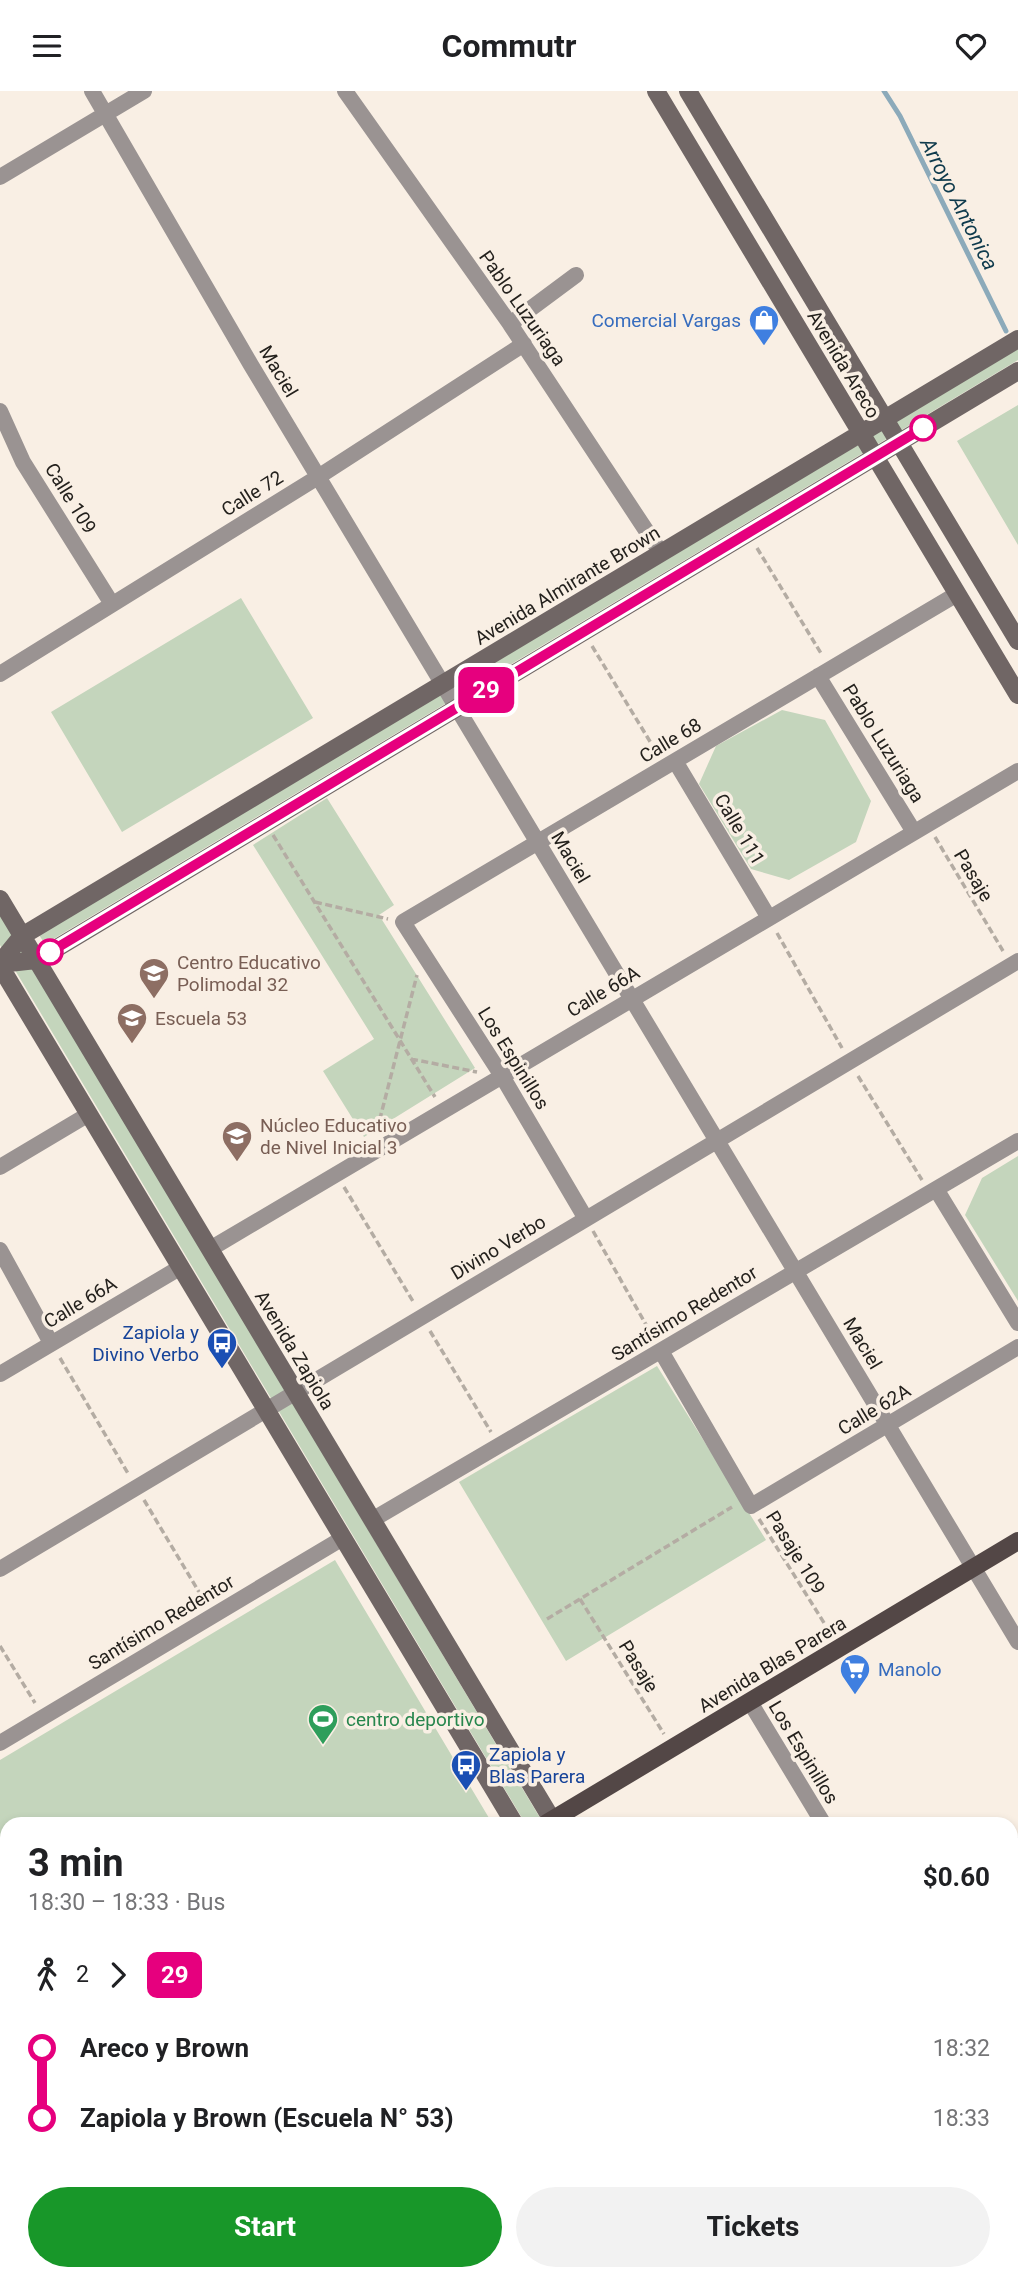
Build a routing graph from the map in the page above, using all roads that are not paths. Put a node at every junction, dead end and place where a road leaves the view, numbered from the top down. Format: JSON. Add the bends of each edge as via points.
{"nodes":[{"id":1,"x":92,"y":91,"type":"edge"},
{"id":2,"x":144,"y":91,"type":"edge"},
{"id":3,"x":345,"y":91,"type":"edge"},
{"id":4,"x":656,"y":91,"type":"edge"},
{"id":5,"x":688,"y":91,"type":"edge"},
{"id":6,"x":106,"y":114,"type":"junction"},
{"id":7,"x":0,"y":177,"type":"edge"},
{"id":8,"x":576,"y":275,"type":"dead end"},
{"id":9,"x":510,"y":324,"type":"junction"},
{"id":10,"x":1018,"y":339,"type":"edge"},
{"id":11,"x":524,"y":344,"type":"junction"},
{"id":12,"x":1018,"y":371,"type":"edge"},
{"id":13,"x":0,"y":411,"type":"edge"},
{"id":14,"x":885,"y":419,"type":"junction"},
{"id":15,"x":861,"y":433,"type":"junction"},
{"id":16,"x":899,"y":442,"type":"junction"},
{"id":17,"x":876,"y":457,"type":"junction"},
{"id":18,"x":318,"y":477,"type":"junction"},
{"id":19,"x":661,"y":553,"type":"junction"},
{"id":20,"x":957,"y":594,"type":"junction"},
{"id":21,"x":112,"y":604,"type":"junction"},
{"id":22,"x":1018,"y":641,"type":"edge"},
{"id":23,"x":824,"y":673,"type":"junction"},
{"id":24,"x":0,"y":674,"type":"edge"},
{"id":25,"x":442,"y":684,"type":"junction"},
{"id":26,"x":1018,"y":695,"type":"edge"},
{"id":27,"x":457,"y":708,"type":"junction"},
{"id":28,"x":670,"y":764,"type":"junction"},
{"id":29,"x":1018,"y":771,"type":"edge"},
{"id":30,"x":921,"y":828,"type":"junction"},
{"id":31,"x":537,"y":842,"type":"junction"},
{"id":32,"x":0,"y":899,"type":"edge"},
{"id":33,"x":769,"y":918,"type":"junction"},
{"id":34,"x":403,"y":922,"type":"joint"},
{"id":35,"x":22,"y":936,"type":"junction"},
{"id":36,"x":36,"y":960,"type":"junction"},
{"id":37,"x":1014,"y":963,"type":"edge"},
{"id":38,"x":0,"y":964,"type":"edge"},
{"id":39,"x":631,"y":999,"type":"junction"},
{"id":40,"x":502,"y":1076,"type":"junction"},
{"id":41,"x":89,"y":1114,"type":"junction"},
{"id":42,"x":717,"y":1141,"type":"junction"},
{"id":43,"x":1018,"y":1141,"type":"edge"},
{"id":44,"x":0,"y":1167,"type":"edge"},
{"id":45,"x":936,"y":1189,"type":"junction"},
{"id":46,"x":586,"y":1219,"type":"junction"},
{"id":47,"x":210,"y":1249,"type":"junction"},
{"id":48,"x":0,"y":1250,"type":"edge"},
{"id":49,"x":181,"y":1266,"type":"junction"},
{"id":50,"x":795,"y":1271,"type":"junction"},
{"id":51,"x":1018,"y":1323,"type":"edge"},
{"id":52,"x":51,"y":1343,"type":"junction"},
{"id":53,"x":1018,"y":1347,"type":"edge"},
{"id":54,"x":661,"y":1351,"type":"junction"},
{"id":55,"x":0,"y":1374,"type":"edge"},
{"id":56,"x":296,"y":1392,"type":"junction"},
{"id":57,"x":266,"y":1410,"type":"junction"},
{"id":58,"x":887,"y":1425,"type":"junction"},
{"id":59,"x":372,"y":1520,"type":"junction"},
{"id":60,"x":343,"y":1538,"type":"junction"},
{"id":61,"x":1018,"y":1541,"type":"edge"},
{"id":62,"x":973,"y":1567,"type":"junction"},
{"id":63,"x":0,"y":1569,"type":"edge"},
{"id":64,"x":1018,"y":1642,"type":"edge"},
{"id":65,"x":750,"y":1702,"type":"junction"},
{"id":66,"x":0,"y":1743,"type":"edge"},
{"id":67,"x":510,"y":1817,"type":"edge"},
{"id":68,"x":548,"y":1817,"type":"edge"},
{"id":69,"x":559,"y":1817,"type":"edge"},
{"id":70,"x":819,"y":1817,"type":"edge"}],
"edges":[{"from":1,"to":6,"type":"street","name":"Maciel"},
{"from":2,"to":6,"type":"street"},
{"from":3,"to":9,"type":"street","name":"Pablo Luzuriaga"},
{"from":4,"to":15,"type":"main road","name":"Avenida Areco"},
{"from":5,"to":14,"type":"main road","name":"Avenida Areco"},
{"from":6,"to":7,"type":"street"},
{"from":6,"to":18,"type":"street","name":"Maciel"},
{"from":8,"to":9,"type":"street"},
{"from":9,"to":11,"type":"street","name":"Pablo Luzuriaga"},
{"from":10,"to":14,"type":"main road","name":"Avenida Almirante Brown"},
{"from":11,"to":18,"type":"street","name":"Calle 72"},
{"from":11,"to":19,"type":"street","name":"Pablo Luzuriaga"},
{"from":12,"to":16,"type":"main road"},
{"from":13,"to":21,"type":"street","name":"Calle 109","via":[[23,462]]},
{"from":14,"to":15,"type":"main road","name":"Avenida Almirante Brown"},
{"from":14,"to":16,"type":"main road","name":"Avenida Areco"},
{"from":15,"to":17,"type":"main road","name":"Avenida Areco"},
{"from":15,"to":19,"type":"main road","name":"Avenida Almirante Brown"},
{"from":16,"to":17,"type":"main road"},
{"from":16,"to":22,"type":"main road","name":"Avenida Areco"},
{"from":17,"to":20,"type":"main road","name":"Avenida Areco"},
{"from":17,"to":27,"type":"main road"},
{"from":18,"to":21,"type":"street","name":"Calle 72"},
{"from":18,"to":25,"type":"street","name":"Maciel"},
{"from":19,"to":25,"type":"main road","name":"Avenida Almirante Brown"},
{"from":20,"to":23,"type":"street","name":"Calle 68"},
{"from":20,"to":26,"type":"main road","name":"Avenida Areco"},
{"from":21,"to":24,"type":"street","name":"Calle 72"},
{"from":23,"to":28,"type":"street","name":"Calle 68"},
{"from":23,"to":30,"type":"street","name":"Pablo Luzuriaga"},
{"from":25,"to":27,"type":"street","name":"Maciel"},
{"from":25,"to":35,"type":"main road","name":"Avenida Almirante Brown"},
{"from":27,"to":31,"type":"street","name":"Maciel"},
{"from":27,"to":36,"type":"main road"},
{"from":28,"to":31,"type":"street","name":"Calle 68"},
{"from":28,"to":33,"type":"street","name":"Calle 111"},
{"from":29,"to":30,"type":"street","name":"Calle 66A"},
{"from":30,"to":33,"type":"street","name":"Calle 66A"},
{"from":31,"to":34,"type":"street","name":"Calle 68"},
{"from":31,"to":39,"type":"street","name":"Maciel"},
{"from":32,"to":35,"type":"main road","name":"Avenida Zapiola"},
{"from":33,"to":39,"type":"street","name":"Calle 66A"},
{"from":34,"to":40,"type":"street","name":"Los Espinillos"},
{"from":35,"to":36,"type":"main road","name":"Avenida Zapiola"},
{"from":35,"to":38,"type":"main road","name":"Avenida Almirante Brown"},
{"from":36,"to":38,"type":"main road"},
{"from":36,"to":47,"type":"main road","name":"Avenida Zapiola"},
{"from":37,"to":42,"type":"street","name":"Divino Verbo"},
{"from":38,"to":41,"type":"main road"},
{"from":39,"to":40,"type":"street","name":"Calle 66A"},
{"from":39,"to":42,"type":"street","name":"Maciel"},
{"from":40,"to":46,"type":"street","name":"Los Espinillos"},
{"from":40,"to":47,"type":"street","name":"Calle 66A"},
{"from":41,"to":44,"type":"street"},
{"from":41,"to":49,"type":"main road"},
{"from":42,"to":46,"type":"street","name":"Divino Verbo"},
{"from":42,"to":50,"type":"street","name":"Maciel"},
{"from":43,"to":45,"type":"street","name":"Santísimo Redentor"},
{"from":45,"to":50,"type":"street","name":"Santísimo Redentor"},
{"from":45,"to":51,"type":"street"},
{"from":46,"to":56,"type":"street","name":"Divino Verbo"},
{"from":47,"to":56,"type":"main road","name":"Avenida Zapiola"},
{"from":48,"to":52,"type":"street"},
{"from":49,"to":52,"type":"street","name":"Calle 66A"},
{"from":49,"to":57,"type":"main road"},
{"from":50,"to":54,"type":"street","name":"Santísimo Redentor"},
{"from":50,"to":58,"type":"street","name":"Maciel"},
{"from":52,"to":55,"type":"street","name":"Calle 66A"},
{"from":53,"to":58,"type":"street","name":"Calle 62A"},
{"from":54,"to":58,"type":"street","name":"Calle 62A","via":[[748,1502]]},
{"from":54,"to":59,"type":"street","name":"Santísimo Redentor"},
{"from":56,"to":57,"type":"street","name":"Divino Verbo"},
{"from":56,"to":59,"type":"main road","name":"Avenida Zapiola"},
{"from":57,"to":60,"type":"main road"},
{"from":57,"to":63,"type":"street","name":"Divino Verbo"},
{"from":58,"to":62,"type":"street","name":"Maciel"},
{"from":59,"to":68,"type":"main road","name":"Avenida Zapiola"},
{"from":60,"to":66,"type":"street","name":"Santísimo Redentor"},
{"from":60,"to":67,"type":"main road"},
{"from":61,"to":62,"type":"main road","name":"Avenida Blas Parera"},
{"from":62,"to":64,"type":"street","name":"Maciel"},
{"from":62,"to":65,"type":"main road","name":"Avenida Blas Parera"},
{"from":65,"to":69,"type":"main road","name":"Avenida Blas Parera"},
{"from":65,"to":70,"type":"street","name":"Los Espinillos"}]}
